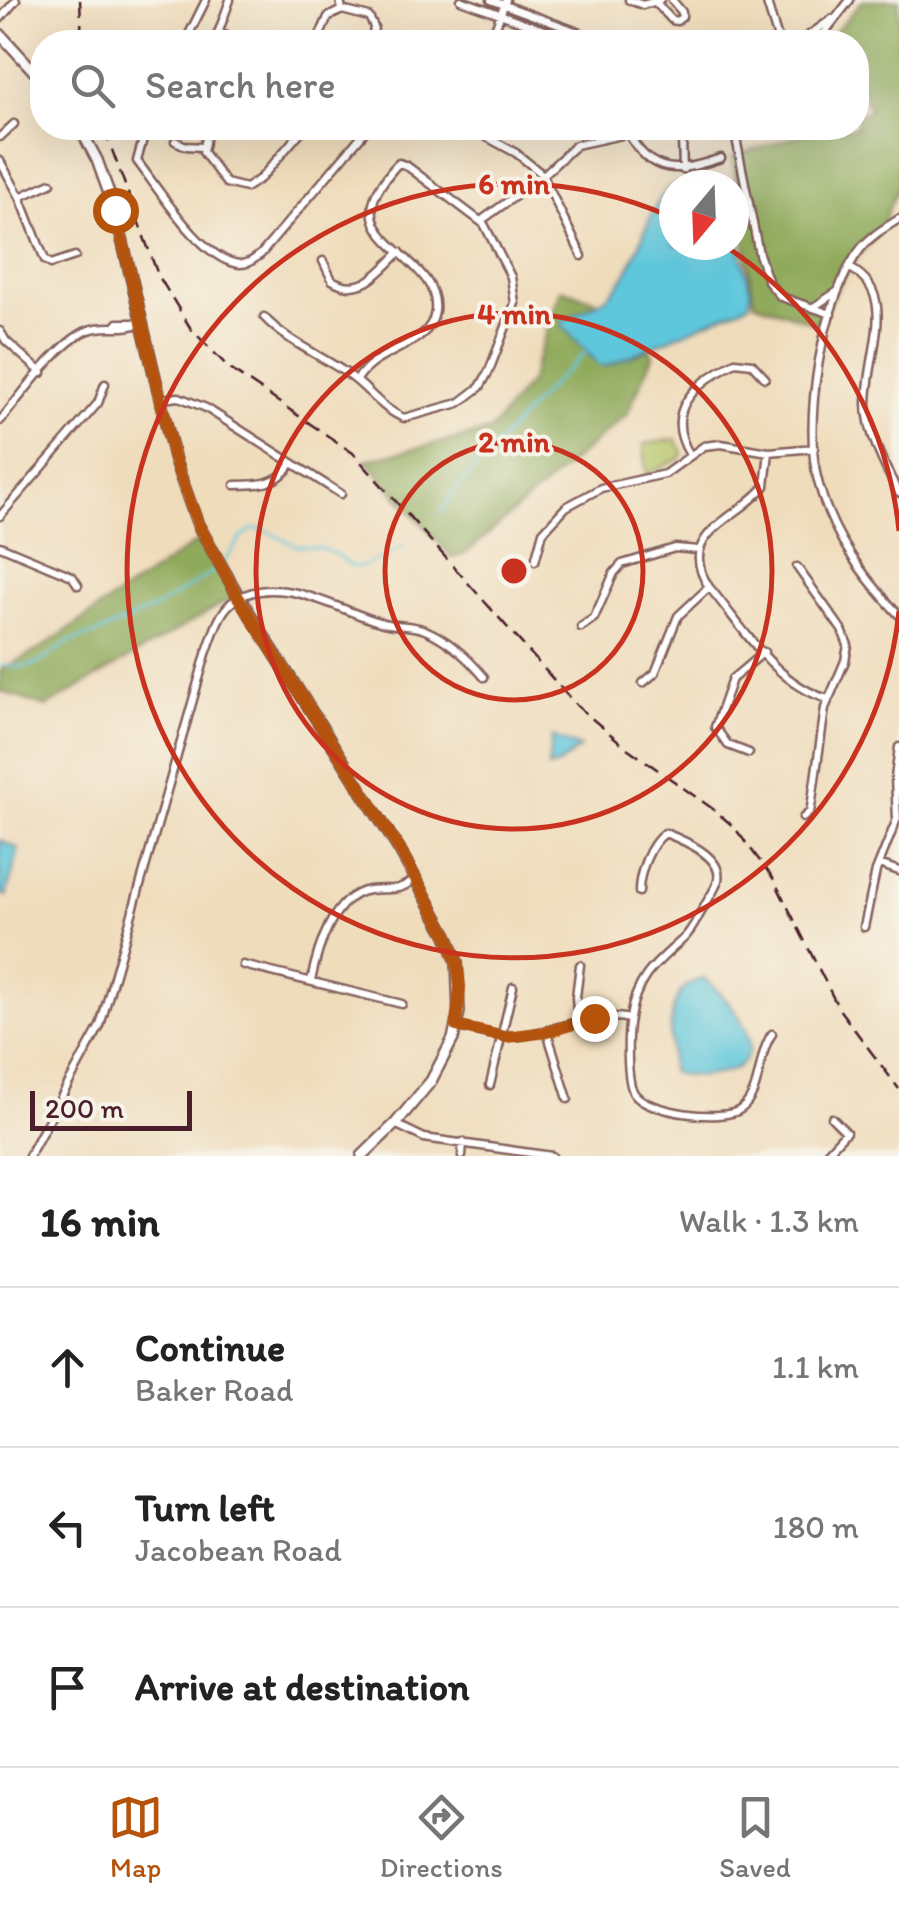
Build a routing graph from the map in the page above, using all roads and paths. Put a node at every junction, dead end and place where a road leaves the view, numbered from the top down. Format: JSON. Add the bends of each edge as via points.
{"nodes":[{"id":1,"x":16,"y":0,"type":"edge"},
{"id":2,"x":206,"y":0,"type":"edge"},
{"id":3,"x":230,"y":0,"type":"edge"},
{"id":4,"x":340,"y":0,"type":"edge"},
{"id":5,"x":461,"y":0,"type":"edge"},
{"id":6,"x":491,"y":0,"type":"edge"},
{"id":7,"x":629,"y":0,"type":"edge"},
{"id":8,"x":672,"y":0,"type":"edge"},
{"id":9,"x":766,"y":0,"type":"edge"},
{"id":10,"x":850,"y":0,"type":"edge"},
{"id":11,"x":506,"y":2,"type":"edge"},
{"id":12,"x":658,"y":2,"type":"edge"},
{"id":13,"x":342,"y":10,"type":"junction"},
{"id":14,"x":502,"y":14,"type":"junction"},
{"id":15,"x":833,"y":18,"type":"junction"},
{"id":16,"x":0,"y":19,"type":"edge"},
{"id":17,"x":191,"y":30,"type":"edge"},
{"id":18,"x":219,"y":30,"type":"edge"},
{"id":19,"x":322,"y":30,"type":"edge"},
{"id":20,"x":374,"y":30,"type":"edge"},
{"id":21,"x":494,"y":30,"type":"edge"},
{"id":22,"x":545,"y":30,"type":"edge"},
{"id":23,"x":575,"y":30,"type":"edge"},
{"id":24,"x":776,"y":30,"type":"edge"},
{"id":25,"x":816,"y":30,"type":"edge"},
{"id":26,"x":826,"y":30,"type":"edge"},
{"id":27,"x":0,"y":34,"type":"edge"},
{"id":28,"x":30,"y":67,"type":"edge"},
{"id":29,"x":14,"y":124,"type":"dead end"},
{"id":30,"x":0,"y":136,"type":"edge"},
{"id":31,"x":86,"y":140,"type":"edge"},
{"id":32,"x":143,"y":140,"type":"edge"},
{"id":33,"x":204,"y":140,"type":"edge"},
{"id":34,"x":293,"y":140,"type":"edge"},
{"id":35,"x":358,"y":140,"type":"edge"},
{"id":36,"x":492,"y":140,"type":"edge"},
{"id":37,"x":586,"y":140,"type":"edge"},
{"id":38,"x":636,"y":140,"type":"edge"},
{"id":39,"x":682,"y":140,"type":"edge"},
{"id":40,"x":736,"y":140,"type":"edge"},
{"id":41,"x":175,"y":141,"type":"dead end"},
{"id":42,"x":202,"y":147,"type":"junction"},
{"id":43,"x":721,"y":158,"type":"dead end"},
{"id":44,"x":0,"y":161,"type":"edge"},
{"id":45,"x":682,"y":170,"type":"junction"},
{"id":46,"x":543,"y":175,"type":"junction"},
{"id":47,"x":51,"y":184,"type":"dead end"},
{"id":48,"x":20,"y":197,"type":"junction"},
{"id":49,"x":481,"y":220,"type":"junction"},
{"id":50,"x":899,"y":220,"type":"edge"},
{"id":51,"x":400,"y":252,"type":"junction"},
{"id":52,"x":75,"y":256,"type":"dead end"},
{"id":53,"x":582,"y":256,"type":"dead end"},
{"id":54,"x":323,"y":262,"type":"dead end"},
{"id":55,"x":850,"y":268,"type":"junction"},
{"id":56,"x":883,"y":284,"type":"dead end"},
{"id":57,"x":839,"y":290,"type":"junction"},
{"id":58,"x":815,"y":306,"type":"junction"},
{"id":59,"x":831,"y":314,"type":"junction"},
{"id":60,"x":264,"y":317,"type":"dead end"},
{"id":61,"x":140,"y":323,"type":"junction"},
{"id":62,"x":0,"y":331,"type":"edge"},
{"id":63,"x":880,"y":358,"type":"dead end"},
{"id":64,"x":42,"y":373,"type":"junction"},
{"id":65,"x":765,"y":378,"type":"dead end"},
{"id":66,"x":356,"y":380,"type":"junction"},
{"id":67,"x":105,"y":384,"type":"dead end"},
{"id":68,"x":161,"y":399,"type":"junction"},
{"id":69,"x":0,"y":419,"type":"edge"},
{"id":70,"x":814,"y":448,"type":"junction"},
{"id":71,"x":769,"y":452,"type":"junction"},
{"id":72,"x":690,"y":455,"type":"junction"},
{"id":73,"x":292,"y":463,"type":"junction"},
{"id":74,"x":234,"y":485,"type":"dead end"},
{"id":75,"x":899,"y":493,"type":"edge"},
{"id":76,"x":341,"y":494,"type":"dead end"},
{"id":77,"x":0,"y":516,"type":"edge"},
{"id":78,"x":0,"y":546,"type":"edge"},
{"id":79,"x":699,"y":550,"type":"junction"},
{"id":80,"x":535,"y":561,"type":"dead end"},
{"id":81,"x":797,"y":567,"type":"dead end"},
{"id":82,"x":78,"y":585,"type":"dead end"},
{"id":83,"x":709,"y":587,"type":"junction"},
{"id":84,"x":238,"y":597,"type":"junction"},
{"id":85,"x":899,"y":615,"type":"edge"},
{"id":86,"x":581,"y":627,"type":"dead end"},
{"id":87,"x":764,"y":652,"type":"junction"},
{"id":88,"x":484,"y":677,"type":"dead end"},
{"id":89,"x":643,"y":684,"type":"dead end"},
{"id":90,"x":828,"y":699,"type":"junction"},
{"id":91,"x":899,"y":747,"type":"edge"},
{"id":92,"x":749,"y":753,"type":"dead end"},
{"id":93,"x":898,"y":800,"type":"edge"},
{"id":94,"x":803,"y":818,"type":"dead end"},
{"id":95,"x":879,"y":864,"type":"junction"},
{"id":96,"x":899,"y":871,"type":"edge"},
{"id":97,"x":416,"y":878,"type":"junction"},
{"id":98,"x":638,"y":892,"type":"dead end"},
{"id":99,"x":864,"y":927,"type":"dead end"},
{"id":100,"x":243,"y":965,"type":"dead end"},
{"id":101,"x":580,"y":965,"type":"dead end"},
{"id":102,"x":311,"y":981,"type":"junction"},
{"id":103,"x":512,"y":987,"type":"dead end"},
{"id":104,"x":402,"y":1004,"type":"dead end"},
{"id":105,"x":630,"y":1019,"type":"junction"},
{"id":106,"x":578,"y":1022,"type":"junction"},
{"id":107,"x":456,"y":1026,"type":"junction"},
{"id":108,"x":547,"y":1032,"type":"junction"},
{"id":109,"x":772,"y":1034,"type":"dead end"},
{"id":110,"x":501,"y":1036,"type":"junction"},
{"id":111,"x":490,"y":1085,"type":"dead end"},
{"id":112,"x":568,"y":1099,"type":"dead end"},
{"id":113,"x":832,"y":1118,"type":"dead end"},
{"id":114,"x":395,"y":1124,"type":"junction"},
{"id":115,"x":463,"y":1142,"type":"junction"},
{"id":116,"x":29,"y":1156,"type":"edge"},
{"id":117,"x":362,"y":1156,"type":"edge"},
{"id":118,"x":462,"y":1156,"type":"edge"},
{"id":119,"x":552,"y":1156,"type":"edge"},
{"id":120,"x":824,"y":1156,"type":"edge"}],
"edges":[{"from":1,"to":16,"type":"street"},
{"from":2,"to":17,"type":"street"},
{"from":3,"to":18,"type":"street"},
{"from":4,"to":13,"type":"street"},
{"from":5,"to":14,"type":"street"},
{"from":6,"to":11,"type":"street"},
{"from":7,"to":12,"type":"street"},
{"from":8,"to":12,"type":"street","via":[[683,14],[677,22]]},
{"from":9,"to":24,"type":"street"},
{"from":10,"to":15,"type":"street"},
{"from":11,"to":14,"type":"street"},
{"from":11,"to":23,"type":"street"},
{"from":13,"to":19,"type":"street","via":[[328,17]]},
{"from":13,"to":20,"type":"street","via":[[369,18]]},
{"from":14,"to":21,"type":"street"},
{"from":14,"to":22,"type":"street"},
{"from":15,"to":25,"type":"street"},
{"from":15,"to":26,"type":"street"},
{"from":27,"to":28,"type":"main road"},
{"from":29,"to":30,"type":"street"},
{"from":31,"to":61,"type":"main road","via":[[115,210]]},
{"from":32,"to":35,"type":"street","via":[[138,161],[206,246],[241,264],[261,254]]},
{"from":33,"to":42,"type":"street"},
{"from":34,"to":42,"type":"street","via":[[246,188],[226,183]]},
{"from":36,"to":46,"type":"street"},
{"from":37,"to":46,"type":"street"},
{"from":38,"to":45,"type":"street","via":[[642,154]]},
{"from":39,"to":45,"type":"street"},
{"from":40,"to":58,"type":"street","via":[[769,282],[799,306]]},
{"from":41,"to":42,"type":"street"},
{"from":43,"to":45,"type":"street"},
{"from":44,"to":48,"type":"street"},
{"from":46,"to":49,"type":"street"},
{"from":46,"to":53,"type":"street"},
{"from":47,"to":48,"type":"street"},
{"from":48,"to":52,"type":"street","via":[[48,263]]},
{"from":49,"to":51,"type":"street","via":[[402,163],[395,165],[371,211],[378,231]]},
{"from":49,"to":66,"type":"street","via":[[512,277],[515,303],[484,381],[459,403],[410,418],[390,412]]},
{"from":50,"to":55,"type":"street","via":[[862,248]]},
{"from":51,"to":54,"type":"street","via":[[365,284],[350,288],[332,280]]},
{"from":51,"to":66,"type":"street","via":[[431,290],[433,320],[423,335],[371,362]]},
{"from":55,"to":56,"type":"street"},
{"from":55,"to":57,"type":"street"},
{"from":57,"to":58,"type":"street"},
{"from":57,"to":59,"type":"street"},
{"from":58,"to":59,"type":"street"},
{"from":59,"to":70,"type":"street","via":[[817,365]]},
{"from":60,"to":66,"type":"street"},
{"from":61,"to":64,"type":"street","via":[[84,332]]},
{"from":61,"to":68,"type":"main road"},
{"from":62,"to":64,"type":"street"},
{"from":63,"to":75,"type":"street","via":[[867,408]]},
{"from":64,"to":69,"type":"street"},
{"from":65,"to":72,"type":"street","via":[[752,364],[735,362],[685,401],[678,428]]},
{"from":67,"to":77,"type":"street","via":[[98,402]]},
{"from":68,"to":73,"type":"street","via":[[188,399]]},
{"from":68,"to":84,"type":"main road","via":[[198,524]]},
{"from":70,"to":71,"type":"street"},
{"from":70,"to":85,"type":"street","via":[[819,488],[850,557]]},
{"from":71,"to":72,"type":"street","via":[[716,444]]},
{"from":71,"to":79,"type":"street","via":[[765,486],[704,537]]},
{"from":72,"to":80,"type":"street","via":[[666,474],[601,488],[566,507],[543,532]]},
{"from":73,"to":74,"type":"street","via":[[280,479]]},
{"from":73,"to":76,"type":"street"},
{"from":78,"to":82,"type":"street","via":[[72,576]]},
{"from":79,"to":83,"type":"street"},
{"from":79,"to":86,"type":"street","via":[[675,548],[622,564],[594,618]]},
{"from":81,"to":90,"type":"street","via":[[846,637],[845,661]]},
{"from":83,"to":87,"type":"street"},
{"from":83,"to":89,"type":"street","via":[[678,616],[655,673]]},
{"from":84,"to":88,"type":"street","via":[[283,589],[384,624],[421,628],[466,656]]},
{"from":84,"to":97,"type":"main road"},
{"from":84,"to":116,"type":"street","via":[[221,613],[206,654],[100,1026]]},
{"from":87,"to":90,"type":"street","via":[[792,683]]},
{"from":87,"to":92,"type":"street","via":[[732,678],[714,727],[728,745]]},
{"from":90,"to":94,"type":"street","via":[[810,812]]},
{"from":91,"to":93,"type":"street"},
{"from":93,"to":95,"type":"street"},
{"from":95,"to":96,"type":"street"},
{"from":95,"to":99,"type":"street"},
{"from":97,"to":102,"type":"street","via":[[400,890],[364,891],[350,901],[320,938]]},
{"from":97,"to":107,"type":"main road","via":[[457,962]]},
{"from":98,"to":105,"type":"street","via":[[650,853],[665,834],[717,866],[719,878],[694,925],[655,962]]},
{"from":100,"to":102,"type":"street"},
{"from":101,"to":106,"type":"street"},
{"from":102,"to":104,"type":"street"},
{"from":103,"to":110,"type":"street"},
{"from":105,"to":106,"type":"street"},
{"from":105,"to":109,"type":"street","via":[[630,1084],[636,1096],[710,1117],[746,1105]]},
{"from":106,"to":108,"type":"street"},
{"from":107,"to":110,"type":"street"},
{"from":107,"to":114,"type":"main road","via":[[431,1081]]},
{"from":108,"to":110,"type":"street"},
{"from":108,"to":112,"type":"street"},
{"from":110,"to":111,"type":"street"},
{"from":113,"to":120,"type":"street","via":[[846,1132]]},
{"from":114,"to":115,"type":"street","via":[[424,1138]]},
{"from":114,"to":117,"type":"main road"},
{"from":115,"to":118,"type":"street"},
{"from":115,"to":119,"type":"street"}]}
